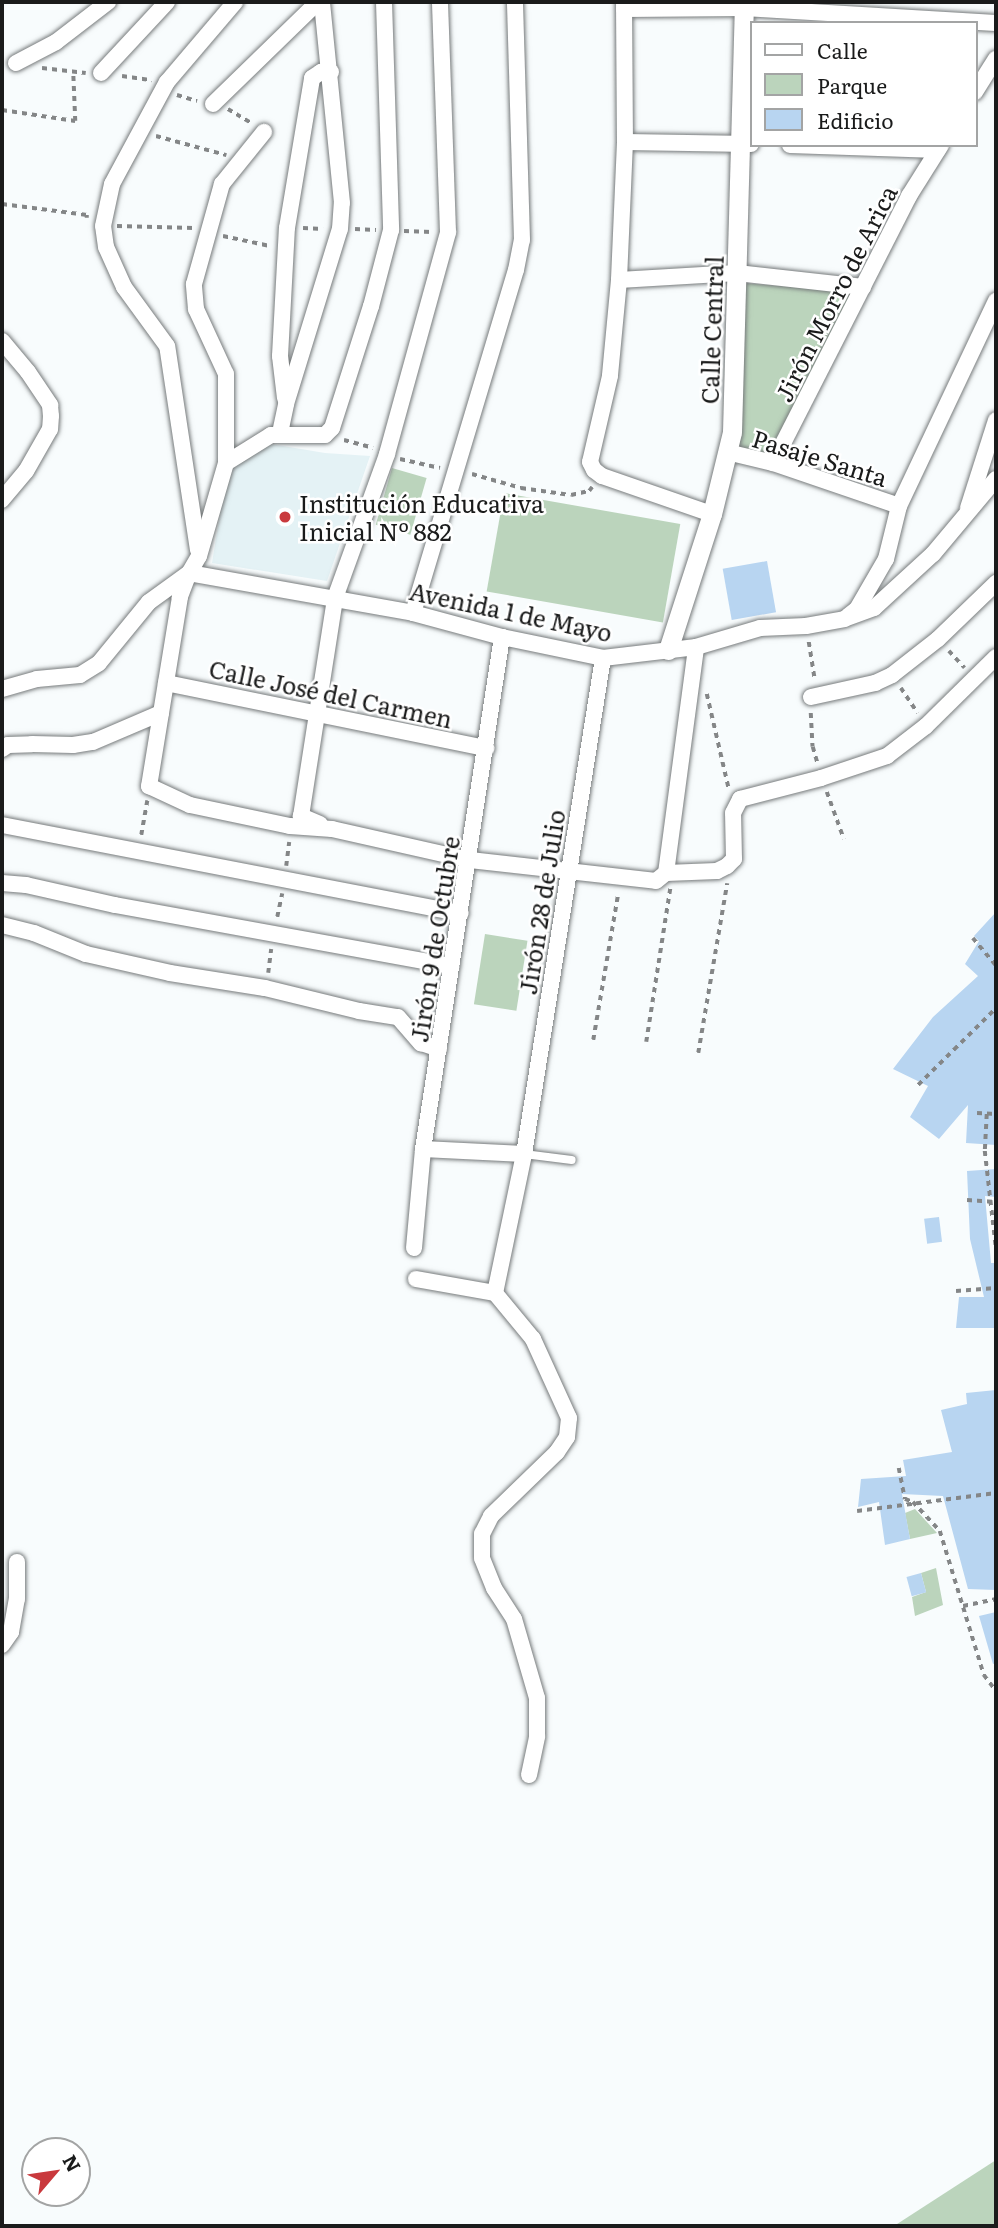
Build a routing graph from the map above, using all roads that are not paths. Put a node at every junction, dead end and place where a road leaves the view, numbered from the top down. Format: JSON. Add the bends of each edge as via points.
{"nodes":[{"id":1,"x":108,"y":2,"type":"edge"},
{"id":2,"x":167,"y":2,"type":"edge"},
{"id":3,"x":235,"y":2,"type":"edge"},
{"id":4,"x":320,"y":2,"type":"edge"},
{"id":5,"x":383,"y":2,"type":"edge"},
{"id":6,"x":440,"y":2,"type":"edge"},
{"id":7,"x":515,"y":2,"type":"edge"},
{"id":8,"x":624,"y":5,"type":"edge"},
{"id":9,"x":744,"y":5,"type":"edge"},
{"id":10,"x":968,"y":21,"type":"edge"},
{"id":11,"x":977,"y":22,"type":"edge"},
{"id":12,"x":996,"y":23,"type":"edge"},
{"id":13,"x":996,"y":59,"type":"edge"},
{"id":14,"x":16,"y":63,"type":"dead end"},
{"id":15,"x":331,"y":72,"type":"junction"},
{"id":16,"x":101,"y":73,"type":"dead end"},
{"id":17,"x":977,"y":89,"type":"edge"},
{"id":18,"x":213,"y":104,"type":"dead end"},
{"id":19,"x":264,"y":132,"type":"dead end"},
{"id":20,"x":625,"y":142,"type":"junction"},
{"id":21,"x":746,"y":144,"type":"edge"},
{"id":22,"x":890,"y":147,"type":"edge"},
{"id":23,"x":940,"y":148,"type":"edge"},
{"id":24,"x":737,"y":273,"type":"junction"},
{"id":25,"x":619,"y":280,"type":"junction"},
{"id":26,"x":863,"y":287,"type":"junction"},
{"id":27,"x":996,"y":300,"type":"edge"},
{"id":28,"x":2,"y":341,"type":"edge"},
{"id":29,"x":286,"y":404,"type":"junction"},
{"id":30,"x":996,"y":420,"type":"edge"},
{"id":31,"x":280,"y":433,"type":"junction"},
{"id":32,"x":727,"y":452,"type":"junction"},
{"id":33,"x":226,"y":463,"type":"junction"},
{"id":34,"x":772,"y":463,"type":"junction"},
{"id":35,"x":996,"y":479,"type":"edge"},
{"id":36,"x":2,"y":500,"type":"edge"},
{"id":37,"x":899,"y":506,"type":"junction"},
{"id":38,"x":712,"y":514,"type":"junction"},
{"id":39,"x":966,"y":516,"type":"junction"},
{"id":40,"x":199,"y":556,"type":"junction"},
{"id":41,"x":189,"y":573,"type":"junction"},
{"id":42,"x":996,"y":583,"type":"edge"},
{"id":43,"x":335,"y":598,"type":"junction"},
{"id":44,"x":413,"y":613,"type":"junction"},
{"id":45,"x":844,"y":619,"type":"junction"},
{"id":46,"x":502,"y":637,"type":"junction"},
{"id":47,"x":695,"y":647,"type":"junction"},
{"id":48,"x":668,"y":650,"type":"junction"},
{"id":49,"x":996,"y":657,"type":"edge"},
{"id":50,"x":603,"y":658,"type":"junction"},
{"id":51,"x":166,"y":683,"type":"junction"},
{"id":52,"x":2,"y":689,"type":"edge"},
{"id":53,"x":811,"y":697,"type":"road end"},
{"id":54,"x":161,"y":713,"type":"junction"},
{"id":55,"x":317,"y":713,"type":"junction"},
{"id":56,"x":486,"y":748,"type":"junction"},
{"id":57,"x":2,"y":749,"type":"edge"},
{"id":58,"x":2,"y":825,"type":"edge"},
{"id":59,"x":332,"y":829,"type":"junction"},
{"id":60,"x":470,"y":860,"type":"junction"},
{"id":61,"x":569,"y":871,"type":"junction"},
{"id":62,"x":669,"y":873,"type":"junction"},
{"id":63,"x":2,"y":883,"type":"edge"},
{"id":64,"x":461,"y":913,"type":"junction"},
{"id":65,"x":2,"y":925,"type":"edge"},
{"id":66,"x":452,"y":966,"type":"junction"},
{"id":67,"x":439,"y":1049,"type":"junction"},
{"id":68,"x":423,"y":1149,"type":"junction"},
{"id":69,"x":524,"y":1154,"type":"junction"},
{"id":70,"x":572,"y":1160,"type":"dead end"},
{"id":71,"x":414,"y":1248,"type":"dead end"},
{"id":72,"x":416,"y":1279,"type":"dead end"},
{"id":73,"x":495,"y":1293,"type":"junction"},
{"id":74,"x":16,"y":1562,"type":"dead end"},
{"id":75,"x":2,"y":1644,"type":"edge"},
{"id":76,"x":529,"y":1775,"type":"dead end"}],
"edges":[{"from":1,"to":14,"type":"street","via":[[56,43]]},
{"from":2,"to":16,"type":"street"},
{"from":3,"to":40,"type":"street","via":[[166,82],[112,184],[103,226],[106,247],[124,287],[167,346]]},
{"from":4,"to":15,"type":"street"},
{"from":4,"to":18,"type":"street"},
{"from":5,"to":31,"type":"street","via":[[391,230],[332,428],[325,435]]},
{"from":6,"to":43,"type":"street","via":[[448,232],[387,454]]},
{"from":7,"to":44,"type":"street","via":[[522,240],[509,297]]},
{"from":8,"to":9,"type":"street"},
{"from":8,"to":20,"type":"street"},
{"from":9,"to":10,"type":"street"},
{"from":9,"to":21,"type":"street","name":"Calle Central"},
{"from":11,"to":12,"type":"street"},
{"from":13,"to":17,"type":"street"},
{"from":15,"to":29,"type":"street","via":[[340,229]]},
{"from":15,"to":29,"type":"street","via":[[312,78],[287,228],[280,356]]},
{"from":19,"to":33,"type":"street","via":[[222,184],[194,284],[196,309],[226,373]]},
{"from":20,"to":21,"type":"street"},
{"from":20,"to":25,"type":"street"},
{"from":21,"to":24,"type":"street","name":"Calle Central"},
{"from":22,"to":23,"type":"street"},
{"from":23,"to":26,"type":"street","name":"Jirón Morro de Arica","via":[[909,195]]},
{"from":24,"to":25,"type":"street"},
{"from":24,"to":26,"type":"street"},
{"from":24,"to":32,"type":"street","name":"Calle Central","via":[[732,432]]},
{"from":25,"to":38,"type":"street","via":[[610,376],[590,462],[602,476]]},
{"from":26,"to":34,"type":"street","name":"Jirón Morro de Arica"},
{"from":27,"to":37,"type":"street"},
{"from":28,"to":36,"type":"street","via":[[50,405],[51,416],[50,429],[26,471]]},
{"from":29,"to":31,"type":"street"},
{"from":30,"to":39,"type":"street"},
{"from":31,"to":33,"type":"street"},
{"from":32,"to":34,"type":"street","name":"Pasaje Santa"},
{"from":32,"to":38,"type":"street","name":"Calle Central"},
{"from":33,"to":40,"type":"street"},
{"from":34,"to":37,"type":"street","name":"Pasaje Santa"},
{"from":35,"to":39,"type":"street","name":"Avenida 1 de Mayo"},
{"from":37,"to":45,"type":"street","via":[[886,559],[857,609]]},
{"from":38,"to":48,"type":"street","name":"Calle Central"},
{"from":39,"to":45,"type":"street","name":"Avenida 1 de Mayo","via":[[933,554],[874,608]]},
{"from":40,"to":41,"type":"street"},
{"from":41,"to":43,"type":"street","name":"Avenida 1 de Mayo"},
{"from":41,"to":51,"type":"street","via":[[180,597]]},
{"from":41,"to":52,"type":"street","via":[[149,602],[99,663],[80,675],[37,679]]},
{"from":42,"to":53,"type":"street","via":[[938,639],[892,674],[875,683]]},
{"from":43,"to":44,"type":"street","name":"Avenida 1 de Mayo"},
{"from":43,"to":55,"type":"street"},
{"from":44,"to":46,"type":"street","name":"Avenida 1 de Mayo"},
{"from":45,"to":47,"type":"street","name":"Avenida 1 de Mayo","via":[[760,628]]},
{"from":46,"to":50,"type":"street","name":"Avenida 1 de Mayo"},
{"from":46,"to":56,"type":"street","name":"Jirón 9 de Octubre"},
{"from":47,"to":48,"type":"street","name":"Avenida 1 de Mayo"},
{"from":47,"to":62,"type":"street"},
{"from":48,"to":50,"type":"street","name":"Avenida 1 de Mayo"},
{"from":49,"to":62,"type":"street","via":[[926,726],[887,756],[736,803],[736,846],[734,859],[727,866],[717,871]]},
{"from":50,"to":61,"type":"street","name":"Jirón 28 de Julio"},
{"from":51,"to":54,"type":"street"},
{"from":51,"to":55,"type":"street","name":"Calle José del Carmen"},
{"from":54,"to":57,"type":"street","via":[[93,743],[8,745]]},
{"from":54,"to":59,"type":"street","via":[[149,786],[190,805],[290,826]]},
{"from":55,"to":56,"type":"street","name":"Calle José del Carmen"},
{"from":55,"to":59,"type":"street","via":[[301,816]]},
{"from":56,"to":60,"type":"street","name":"Jirón 9 de Octubre"},
{"from":58,"to":64,"type":"street"},
{"from":59,"to":60,"type":"street"},
{"from":60,"to":61,"type":"street"},
{"from":60,"to":64,"type":"street","name":"Jirón 9 de Octubre"},
{"from":61,"to":62,"type":"street","via":[[646,882]]},
{"from":61,"to":69,"type":"street","name":"Jirón 28 de Julio"},
{"from":63,"to":66,"type":"street"},
{"from":64,"to":66,"type":"street","name":"Jirón 9 de Octubre"},
{"from":65,"to":67,"type":"street","via":[[86,954],[170,974],[265,988],[398,1017],[421,1043]]},
{"from":66,"to":67,"type":"street","name":"Jirón 9 de Octubre"},
{"from":67,"to":68,"type":"street","name":"Jirón 9 de Octubre"},
{"from":68,"to":69,"type":"street"},
{"from":68,"to":71,"type":"street","name":"Jirón 9 de Octubre"},
{"from":69,"to":70,"type":"lane"},
{"from":69,"to":73,"type":"street","name":"Jirón 28 de Julio"},
{"from":72,"to":73,"type":"street"},
{"from":73,"to":76,"type":"street","via":[[533,1339],[569,1418],[567,1437],[557,1452],[491,1516],[482,1534],[482,1558],[514,1619],[537,1698],[537,1736]]},
{"from":74,"to":75,"type":"street","via":[[15,1610],[11,1632]]}]}
